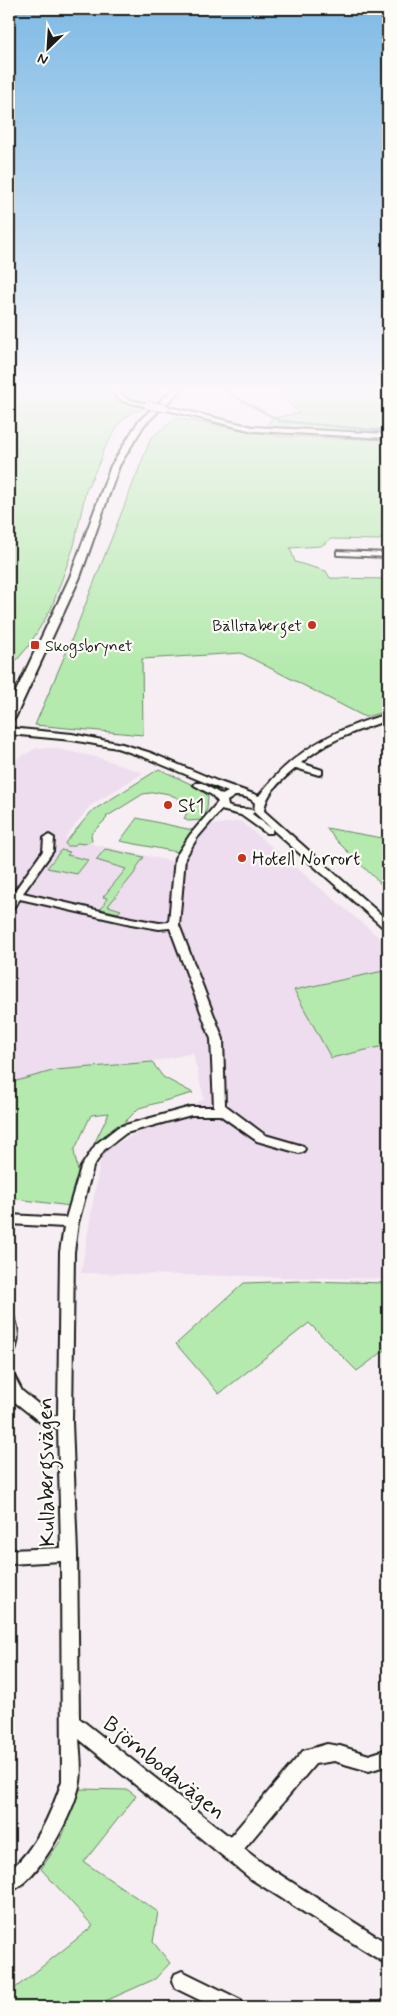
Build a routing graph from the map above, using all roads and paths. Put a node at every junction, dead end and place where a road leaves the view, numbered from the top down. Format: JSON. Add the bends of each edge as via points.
{"nodes":[{"id":1,"x":109,"y":483,"type":"edge"},
{"id":2,"x":340,"y":553,"type":"dead end"},
{"id":3,"x":388,"y":555,"type":"edge"},
{"id":4,"x":388,"y":717,"type":"edge"},
{"id":5,"x":9,"y":718,"type":"edge"},
{"id":6,"x":388,"y":721,"type":"edge"},
{"id":7,"x":9,"y":731,"type":"edge"},
{"id":8,"x":9,"y":736,"type":"edge"},
{"id":9,"x":324,"y":744,"type":"junction"},
{"id":10,"x":152,"y":759,"type":"junction"},
{"id":11,"x":294,"y":764,"type":"junction"},
{"id":12,"x":179,"y":771,"type":"junction"},
{"id":13,"x":319,"y":772,"type":"dead end"},
{"id":14,"x":274,"y":782,"type":"junction"},
{"id":15,"x":244,"y":793,"type":"junction"},
{"id":16,"x":222,"y":802,"type":"junction"},
{"id":17,"x":260,"y":804,"type":"junction"},
{"id":18,"x":241,"y":813,"type":"junction"},
{"id":19,"x":210,"y":820,"type":"junction"},
{"id":20,"x":49,"y":838,"type":"dead end"},
{"id":21,"x":17,"y":895,"type":"junction"},
{"id":22,"x":9,"y":906,"type":"edge"},
{"id":23,"x":369,"y":910,"type":"junction"},
{"id":24,"x":174,"y":926,"type":"junction"},
{"id":25,"x":388,"y":926,"type":"edge"},
{"id":26,"x":223,"y":1111,"type":"junction"},
{"id":27,"x":299,"y":1149,"type":"dead end"},
{"id":28,"x":9,"y":1219,"type":"edge"},
{"id":29,"x":71,"y":1223,"type":"junction"},
{"id":30,"x":9,"y":1322,"type":"edge"},
{"id":31,"x":9,"y":1348,"type":"edge"},
{"id":32,"x":9,"y":1382,"type":"edge"},
{"id":33,"x":65,"y":1422,"type":"junction"},
{"id":34,"x":69,"y":1554,"type":"junction"},
{"id":35,"x":9,"y":1557,"type":"edge"},
{"id":36,"x":70,"y":1721,"type":"junction"},
{"id":37,"x":388,"y":1757,"type":"edge"},
{"id":38,"x":231,"y":1850,"type":"junction"},
{"id":39,"x":9,"y":1883,"type":"edge"},
{"id":40,"x":388,"y":1956,"type":"edge"},
{"id":41,"x":182,"y":1981,"type":"dead end"},
{"id":42,"x":234,"y":2007,"type":"edge"}],
"edges":[{"from":1,"to":5,"type":"main road","via":[[75,577]]},
{"from":2,"to":3,"type":"street"},
{"from":4,"to":9,"type":"street","via":[[336,735]]},
{"from":6,"to":9,"type":"street"},
{"from":7,"to":10,"type":"street","via":[[106,743]]},
{"from":8,"to":10,"type":"street","via":[[100,747]]},
{"from":9,"to":11,"type":"street"},
{"from":10,"to":12,"type":"street"},
{"from":11,"to":13,"type":"street"},
{"from":11,"to":14,"type":"street"},
{"from":12,"to":15,"type":"street"},
{"from":12,"to":16,"type":"street","via":[[215,793]]},
{"from":14,"to":15,"type":"street"},
{"from":14,"to":17,"type":"street"},
{"from":15,"to":16,"type":"street","via":[[229,795]]},
{"from":15,"to":17,"type":"street","via":[[258,798]]},
{"from":16,"to":18,"type":"street","via":[[226,809]]},
{"from":16,"to":19,"type":"street"},
{"from":17,"to":18,"type":"street","via":[[256,809]]},
{"from":17,"to":23,"type":"street","via":[[259,812]]},
{"from":18,"to":19,"type":"street"},
{"from":18,"to":23,"type":"street","via":[[260,823]]},
{"from":19,"to":24,"type":"street","via":[[193,837],[180,858]]},
{"from":20,"to":21,"type":"street","via":[[48,851]]},
{"from":21,"to":22,"type":"street"},
{"from":21,"to":24,"type":"street","via":[[131,921]]},
{"from":23,"to":25,"type":"street"},
{"from":24,"to":26,"type":"street","via":[[217,1039],[219,1105]]},
{"from":26,"to":27,"type":"street","via":[[261,1138]]},
{"from":26,"to":29,"type":"street","name":"Kullabergsvägen","via":[[190,1111],[122,1130],[100,1147],[87,1167]]},
{"from":28,"to":29,"type":"street"},
{"from":29,"to":33,"type":"street","name":"Kullabergsvägen","via":[[67,1252]]},
{"from":30,"to":31,"type":"street"},
{"from":32,"to":33,"type":"street","via":[[16,1395],[50,1422]]},
{"from":33,"to":34,"type":"street","name":"Kullabergsvägen"},
{"from":34,"to":35,"type":"street"},
{"from":34,"to":36,"type":"street","name":"Kullabergsvägen"},
{"from":36,"to":38,"type":"street","name":"Björnbodavägen"},
{"from":36,"to":39,"type":"street","name":"Kullabergsvägen","via":[[71,1782],[64,1805],[48,1837],[28,1865]]},
{"from":37,"to":38,"type":"street","via":[[370,1763],[338,1752],[323,1752],[310,1757]]},
{"from":38,"to":40,"type":"street","name":"Björnbodavägen","via":[[258,1872]]},
{"from":41,"to":42,"type":"street"}]}
